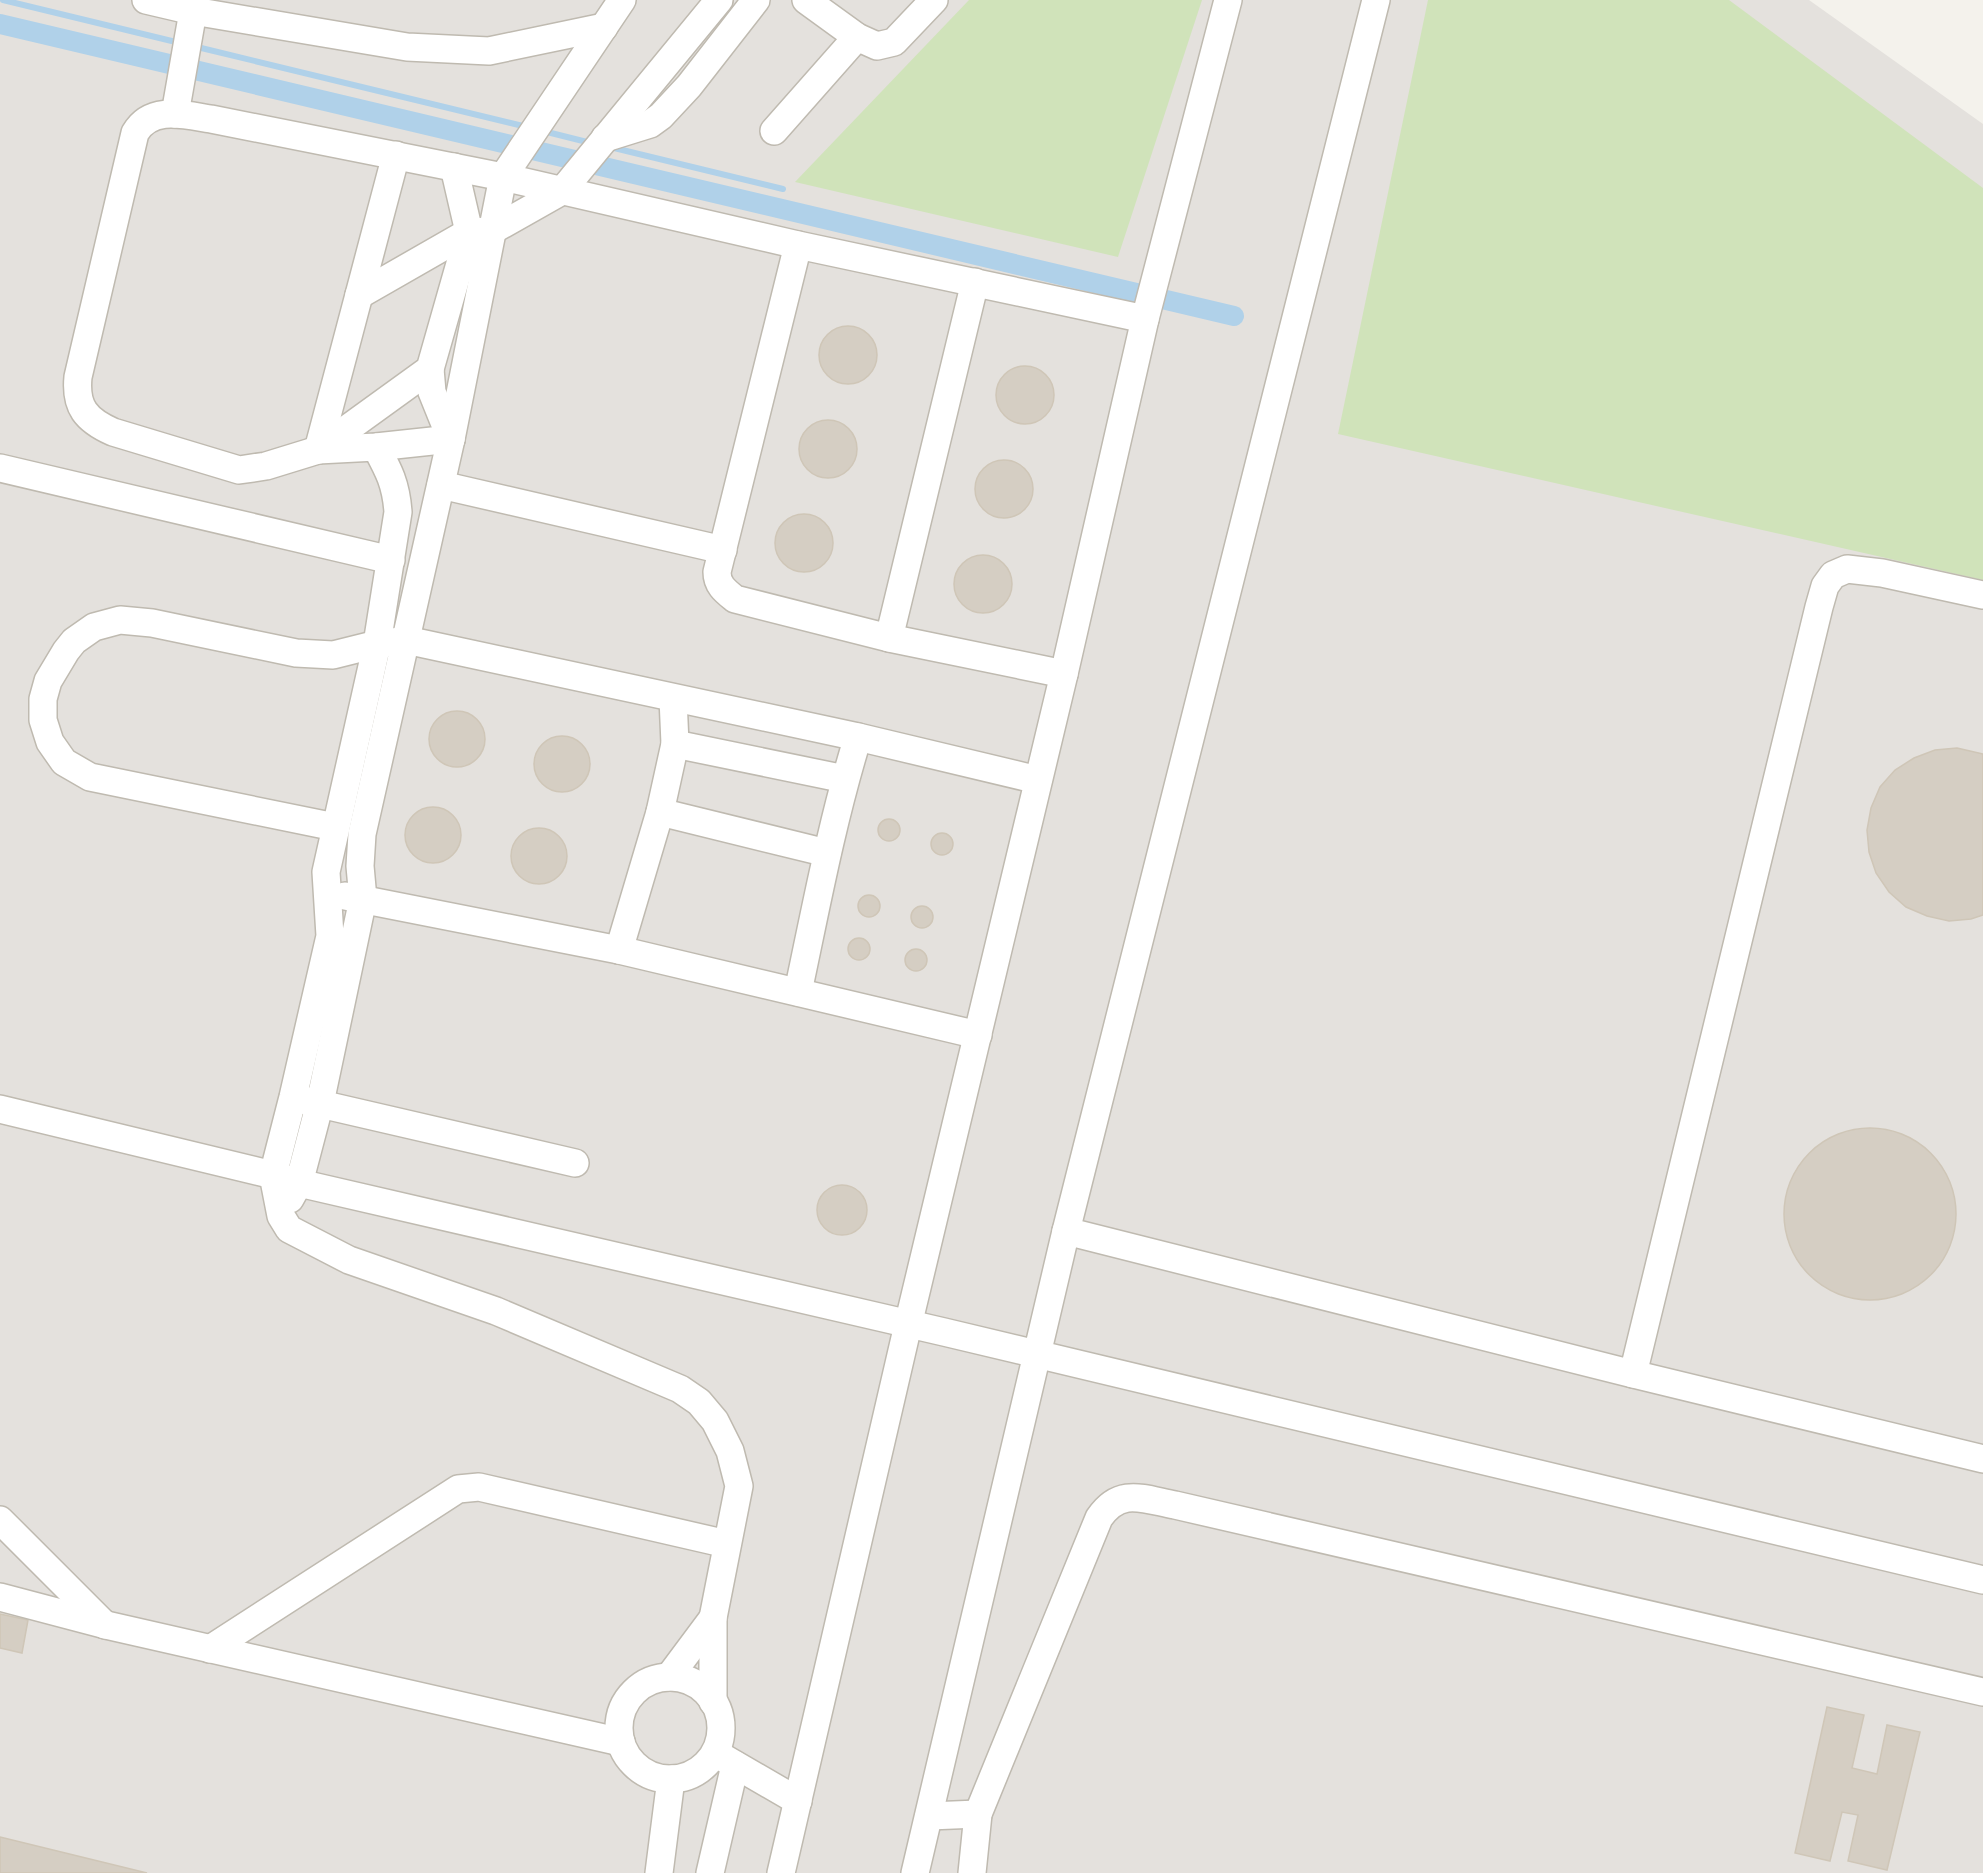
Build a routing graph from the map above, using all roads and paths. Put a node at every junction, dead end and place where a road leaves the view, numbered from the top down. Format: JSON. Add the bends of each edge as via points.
{"nodes":[{"id":1,"x":146,"y":0,"type":"edge"},
{"id":2,"x":622,"y":0,"type":"edge"},
{"id":3,"x":719,"y":0,"type":"edge"},
{"id":4,"x":756,"y":0,"type":"edge"},
{"id":5,"x":806,"y":0,"type":"edge"},
{"id":6,"x":934,"y":0,"type":"edge"},
{"id":7,"x":1228,"y":0,"type":"edge"},
{"id":8,"x":1376,"y":0,"type":"edge"},
{"id":9,"x":194,"y":6,"type":"edge"},
{"id":10,"x":604,"y":27,"type":"junction"},
{"id":11,"x":857,"y":37,"type":"junction"},
{"id":12,"x":175,"y":114,"type":"junction"},
{"id":13,"x":774,"y":130,"type":"dead end"},
{"id":14,"x":605,"y":138,"type":"junction"},
{"id":15,"x":396,"y":155,"type":"junction"},
{"id":16,"x":454,"y":167,"type":"junction"},
{"id":17,"x":502,"y":177,"type":"junction"},
{"id":18,"x":562,"y":191,"type":"junction"},
{"id":19,"x":480,"y":231,"type":"junction"},
{"id":20,"x":798,"y":245,"type":"junction"},
{"id":21,"x":975,"y":282,"type":"junction"},
{"id":22,"x":359,"y":295,"type":"junction"},
{"id":23,"x":1146,"y":319,"type":"junction"},
{"id":24,"x":430,"y":369,"type":"junction"},
{"id":25,"x":452,"y":439,"type":"junction"},
{"id":26,"x":376,"y":447,"type":"junction"},
{"id":27,"x":318,"y":450,"type":"junction"},
{"id":28,"x":0,"y":468,"type":"edge"},
{"id":29,"x":441,"y":485,"type":"junction"},
{"id":30,"x":723,"y":550,"type":"junction"},
{"id":31,"x":391,"y":560,"type":"junction"},
{"id":32,"x":1983,"y":594,"type":"edge"},
{"id":33,"x":889,"y":638,"type":"junction"},
{"id":34,"x":406,"y":639,"type":"junction"},
{"id":35,"x":377,"y":644,"type":"junction"},
{"id":36,"x":1064,"y":674,"type":"junction"},
{"id":37,"x":673,"y":698,"type":"junction"},
{"id":38,"x":858,"y":737,"type":"junction"},
{"id":39,"x":675,"y":744,"type":"junction"},
{"id":40,"x":845,"y":779,"type":"junction"},
{"id":41,"x":1038,"y":780,"type":"junction"},
{"id":42,"x":660,"y":812,"type":"junction"},
{"id":43,"x":335,"y":827,"type":"junction"},
{"id":44,"x":827,"y":853,"type":"junction"},
{"id":45,"x":327,"y":892,"type":"junction"},
{"id":46,"x":363,"y":899,"type":"junction"},
{"id":47,"x":619,"y":950,"type":"junction"},
{"id":48,"x":798,"y":992,"type":"junction"},
{"id":49,"x":978,"y":1035,"type":"junction"},
{"id":50,"x":293,"y":1098,"type":"junction"},
{"id":51,"x":320,"y":1103,"type":"junction"},
{"id":52,"x":0,"y":1109,"type":"edge"},
{"id":53,"x":575,"y":1163,"type":"dead end"},
{"id":54,"x":273,"y":1174,"type":"junction"},
{"id":55,"x":299,"y":1183,"type":"junction"},
{"id":56,"x":281,"y":1216,"type":"junction"},
{"id":57,"x":1066,"y":1231,"type":"junction"},
{"id":58,"x":908,"y":1325,"type":"junction"},
{"id":59,"x":1027,"y":1352,"type":"junction"},
{"id":60,"x":1633,"y":1374,"type":"junction"},
{"id":61,"x":1983,"y":1459,"type":"edge"},
{"id":62,"x":0,"y":1520,"type":"edge"},
{"id":63,"x":727,"y":1544,"type":"junction"},
{"id":64,"x":1983,"y":1580,"type":"edge"},
{"id":65,"x":0,"y":1597,"type":"edge"},
{"id":66,"x":713,"y":1618,"type":"junction"},
{"id":67,"x":106,"y":1625,"type":"junction"},
{"id":68,"x":210,"y":1649,"type":"junction"},
{"id":69,"x":669,"y":1677,"type":"junction"},
{"id":70,"x":1983,"y":1692,"type":"edge"},
{"id":71,"x":713,"y":1702,"type":"junction"},
{"id":72,"x":621,"y":1742,"type":"junction"},
{"id":73,"x":725,"y":1759,"type":"junction"},
{"id":74,"x":671,"y":1779,"type":"junction"},
{"id":75,"x":798,"y":1801,"type":"junction"},
{"id":76,"x":978,"y":1814,"type":"junction"},
{"id":77,"x":929,"y":1816,"type":"junction"},
{"id":78,"x":659,"y":1873,"type":"edge"},
{"id":79,"x":710,"y":1873,"type":"edge"},
{"id":80,"x":781,"y":1873,"type":"edge"},
{"id":81,"x":915,"y":1873,"type":"edge"},
{"id":82,"x":972,"y":1873,"type":"edge"}],
"edges":[{"from":1,"to":9,"type":"lane"},
{"from":2,"to":10,"type":"lane"},
{"from":3,"to":14,"type":"lane"},
{"from":4,"to":14,"type":"lane","via":[[661,116],[650,124]]},
{"from":5,"to":11,"type":"lane"},
{"from":6,"to":11,"type":"lane","via":[[894,42],[877,46]]},
{"from":7,"to":23,"type":"lane"},
{"from":8,"to":57,"type":"lane"},
{"from":9,"to":10,"type":"lane","via":[[408,47],[489,51]]},
{"from":9,"to":12,"type":"lane"},
{"from":10,"to":17,"type":"lane"},
{"from":11,"to":13,"type":"lane"},
{"from":12,"to":15,"type":"lane"},
{"from":12,"to":27,"type":"lane","via":[[145,120],[135,133],[78,377],[80,405],[101,427],[113,432],[239,470]]},
{"from":14,"to":18,"type":"lane"},
{"from":15,"to":16,"type":"lane"},
{"from":15,"to":22,"type":"lane"},
{"from":16,"to":17,"type":"lane"},
{"from":16,"to":19,"type":"lane"},
{"from":17,"to":18,"type":"lane"},
{"from":17,"to":19,"type":"lane"},
{"from":18,"to":19,"type":"lane"},
{"from":18,"to":20,"type":"lane"},
{"from":19,"to":22,"type":"lane"},
{"from":19,"to":24,"type":"lane"},
{"from":19,"to":25,"type":"lane"},
{"from":20,"to":21,"type":"lane"},
{"from":20,"to":30,"type":"lane"},
{"from":21,"to":23,"type":"lane"},
{"from":21,"to":33,"type":"lane"},
{"from":22,"to":27,"type":"lane"},
{"from":23,"to":36,"type":"lane"},
{"from":24,"to":25,"type":"lane","via":[[432,392]]},
{"from":24,"to":27,"type":"lane"},
{"from":25,"to":26,"type":"lane"},
{"from":25,"to":29,"type":"lane"},
{"from":26,"to":27,"type":"lane"},
{"from":26,"to":31,"type":"lane","via":[[397,492]]},
{"from":28,"to":31,"type":"lane"},
{"from":29,"to":30,"type":"lane"},
{"from":29,"to":34,"type":"lane"},
{"from":30,"to":33,"type":"lane","via":[[717,580],[735,599]]},
{"from":31,"to":35,"type":"lane"},
{"from":32,"to":60,"type":"lane","via":[[1846,569],[1833,575],[1826,586]]},
{"from":33,"to":36,"type":"lane"},
{"from":34,"to":35,"type":"lane"},
{"from":34,"to":37,"type":"lane"},
{"from":34,"to":46,"type":"lane","via":[[362,834]]},
{"from":35,"to":43,"type":"lane"},
{"from":35,"to":43,"type":"lane","via":[[333,655],[296,653],[120,620],[94,627],[74,641],[48,681],[43,699],[43,720],[50,742],[64,762],[90,777]]},
{"from":36,"to":41,"type":"lane"},
{"from":37,"to":38,"type":"lane"},
{"from":37,"to":39,"type":"lane"},
{"from":38,"to":40,"type":"lane"},
{"from":38,"to":41,"type":"lane"},
{"from":39,"to":40,"type":"lane"},
{"from":39,"to":42,"type":"lane"},
{"from":40,"to":44,"type":"lane"},
{"from":41,"to":49,"type":"lane"},
{"from":42,"to":44,"type":"lane"},
{"from":42,"to":47,"type":"lane"},
{"from":43,"to":45,"type":"lane","via":[[326,872]]},
{"from":44,"to":48,"type":"lane"},
{"from":45,"to":46,"type":"lane"},
{"from":45,"to":50,"type":"lane","via":[[330,936]]},
{"from":46,"to":47,"type":"lane"},
{"from":46,"to":51,"type":"lane"},
{"from":47,"to":48,"type":"lane"},
{"from":48,"to":49,"type":"lane"},
{"from":49,"to":58,"type":"lane"},
{"from":50,"to":51,"type":"lane"},
{"from":50,"to":54,"type":"lane"},
{"from":51,"to":53,"type":"lane"},
{"from":51,"to":55,"type":"lane"},
{"from":52,"to":54,"type":"lane"},
{"from":54,"to":55,"type":"lane"},
{"from":54,"to":56,"type":"lane"},
{"from":55,"to":56,"type":"lane"},
{"from":55,"to":58,"type":"lane"},
{"from":56,"to":63,"type":"lane","via":[[290,1229],[349,1260],[496,1311],[680,1389],[699,1402],[715,1421],[730,1451],[739,1486]]},
{"from":57,"to":59,"type":"lane","via":[[1044,1325]]},
{"from":57,"to":60,"type":"lane"},
{"from":58,"to":59,"type":"lane"},
{"from":58,"to":75,"type":"lane"},
{"from":59,"to":64,"type":"lane"},
{"from":59,"to":77,"type":"lane"},
{"from":60,"to":61,"type":"lane"},
{"from":62,"to":67,"type":"lane"},
{"from":63,"to":66,"type":"lane"},
{"from":63,"to":68,"type":"lane","via":[[479,1487],[458,1489]]},
{"from":65,"to":67,"type":"lane"},
{"from":66,"to":69,"type":"lane"},
{"from":66,"to":71,"type":"lane"},
{"from":67,"to":68,"type":"lane"},
{"from":68,"to":72,"type":"lane"},
{"from":69,"to":71,"type":"lane","via":[[694,1683]]},
{"from":69,"to":72,"type":"lane","via":[[643,1684],[629,1698],[620,1715]]},
{"from":70,"to":76,"type":"lane","via":[[1187,1507],[1120,1498],[1108,1504],[1099,1518]]},
{"from":71,"to":73,"type":"lane"},
{"from":72,"to":74,"type":"lane","via":[[626,1754],[645,1773]]},
{"from":73,"to":74,"type":"lane"},
{"from":73,"to":75,"type":"lane"},
{"from":73,"to":79,"type":"lane"},
{"from":74,"to":78,"type":"lane"},
{"from":75,"to":80,"type":"lane"},
{"from":76,"to":77,"type":"lane"},
{"from":76,"to":82,"type":"lane"},
{"from":77,"to":81,"type":"lane"}]}
